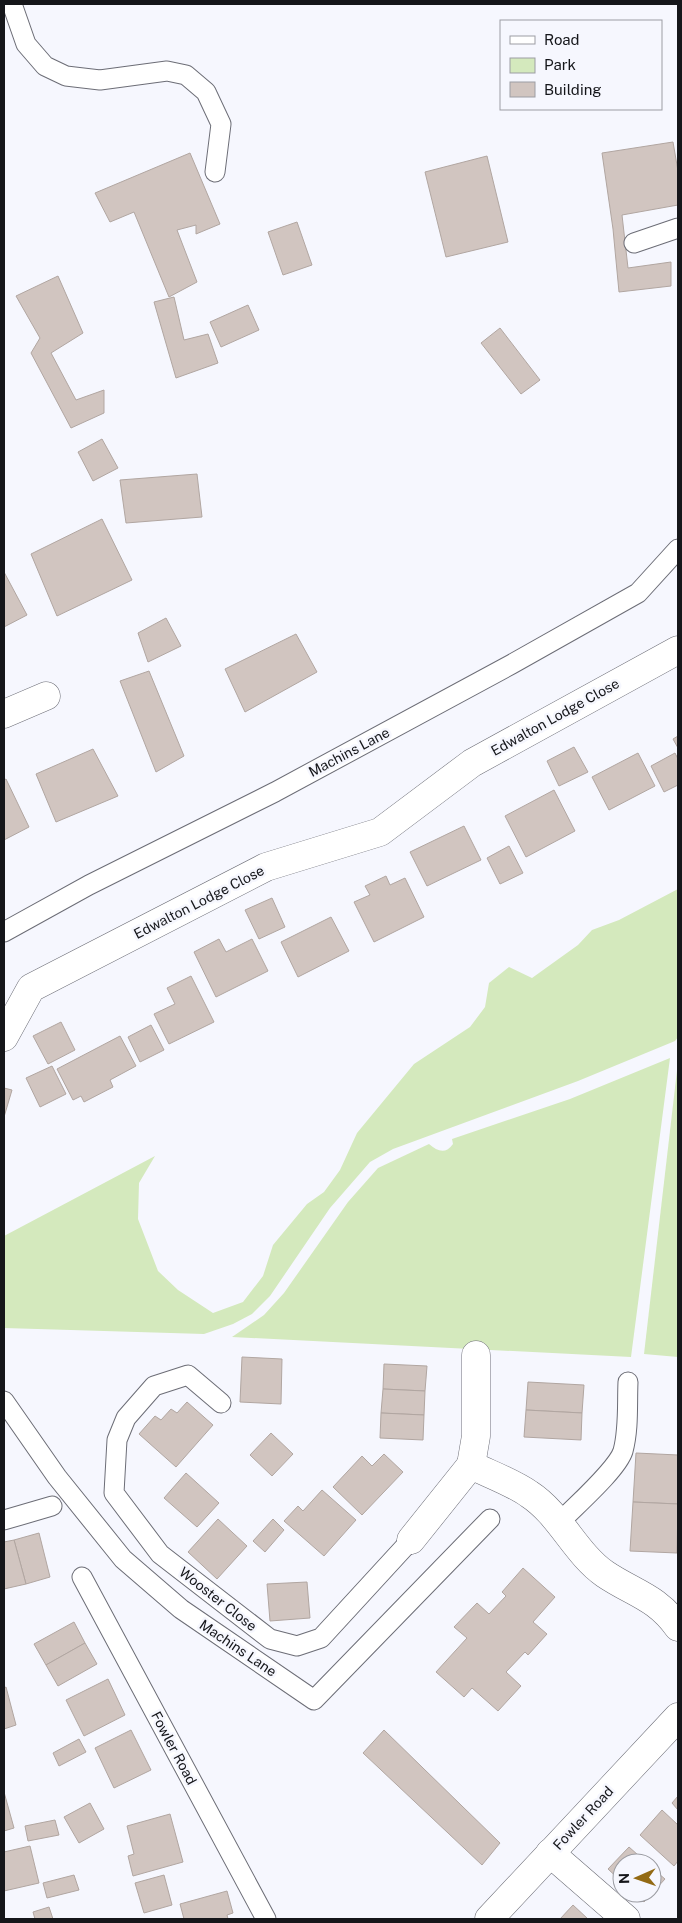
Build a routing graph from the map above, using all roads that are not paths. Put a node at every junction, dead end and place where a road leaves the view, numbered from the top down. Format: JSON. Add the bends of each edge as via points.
{"nodes":[{"id":1,"x":12,"y":4,"type":"edge"},
{"id":2,"x":215,"y":172,"type":"dead end"},
{"id":3,"x":678,"y":228,"type":"edge"},
{"id":4,"x":634,"y":243,"type":"dead end"},
{"id":5,"x":678,"y":549,"type":"edge"},
{"id":6,"x":678,"y":650,"type":"edge"},
{"id":7,"x":46,"y":696,"type":"dead end"},
{"id":8,"x":4,"y":714,"type":"edge"},
{"id":9,"x":4,"y":932,"type":"edge"},
{"id":10,"x":4,"y":1037,"type":"edge"},
{"id":11,"x":476,"y":1355,"type":"dead end"},
{"id":12,"x":628,"y":1382,"type":"dead end"},
{"id":13,"x":4,"y":1401,"type":"edge"},
{"id":14,"x":221,"y":1403,"type":"dead end"},
{"id":15,"x":471,"y":1465,"type":"junction"},
{"id":16,"x":52,"y":1506,"type":"dead end"},
{"id":17,"x":490,"y":1519,"type":"dead end"},
{"id":18,"x":4,"y":1520,"type":"edge"},
{"id":19,"x":559,"y":1523,"type":"junction"},
{"id":20,"x":411,"y":1540,"type":"joint"},
{"id":21,"x":82,"y":1577,"type":"dead end"},
{"id":22,"x":678,"y":1627,"type":"edge"},
{"id":23,"x":678,"y":1717,"type":"edge"},
{"id":24,"x":550,"y":1853,"type":"junction"},
{"id":25,"x":266,"y":1919,"type":"edge"},
{"id":26,"x":489,"y":1919,"type":"edge"},
{"id":27,"x":626,"y":1919,"type":"edge"}],
"edges":[{"from":1,"to":2,"type":"lane","via":[[26,44],[45,66],[66,76],[100,80],[167,71],[186,75],[206,92],[221,124]]},
{"from":3,"to":4,"type":"lane"},
{"from":5,"to":9,"type":"lane","name":"Machins Lane","via":[[630,598],[275,792],[89,885]]},
{"from":6,"to":10,"type":"street","name":"Edwalton Lodge Close","via":[[472,763],[380,832],[266,867],[31,988]]},
{"from":7,"to":8,"type":"street"},
{"from":11,"to":15,"type":"street","name":"Wooster Close","via":[[476,1436]]},
{"from":12,"to":19,"type":"lane","via":[[622,1453]]},
{"from":13,"to":17,"type":"lane","name":"Machins Lane","via":[[57,1477],[122,1559],[181,1609],[314,1700]]},
{"from":14,"to":20,"type":"lane","name":"Wooster Close","via":[[188,1375],[154,1386],[126,1418],[117,1440],[114,1493],[160,1554],[270,1639],[297,1646],[322,1638]]},
{"from":15,"to":19,"type":"street","via":[[530,1494]]},
{"from":15,"to":20,"type":"street","name":"Wooster Close"},
{"from":16,"to":18,"type":"lane"},
{"from":19,"to":22,"type":"street","via":[[578,1549],[605,1573],[650,1597]]},
{"from":21,"to":25,"type":"lane","name":"Fowler Road"},
{"from":23,"to":24,"type":"street","name":"Fowler Road"},
{"from":24,"to":26,"type":"street","name":"Fowler Road"},
{"from":24,"to":27,"type":"street"}]}
